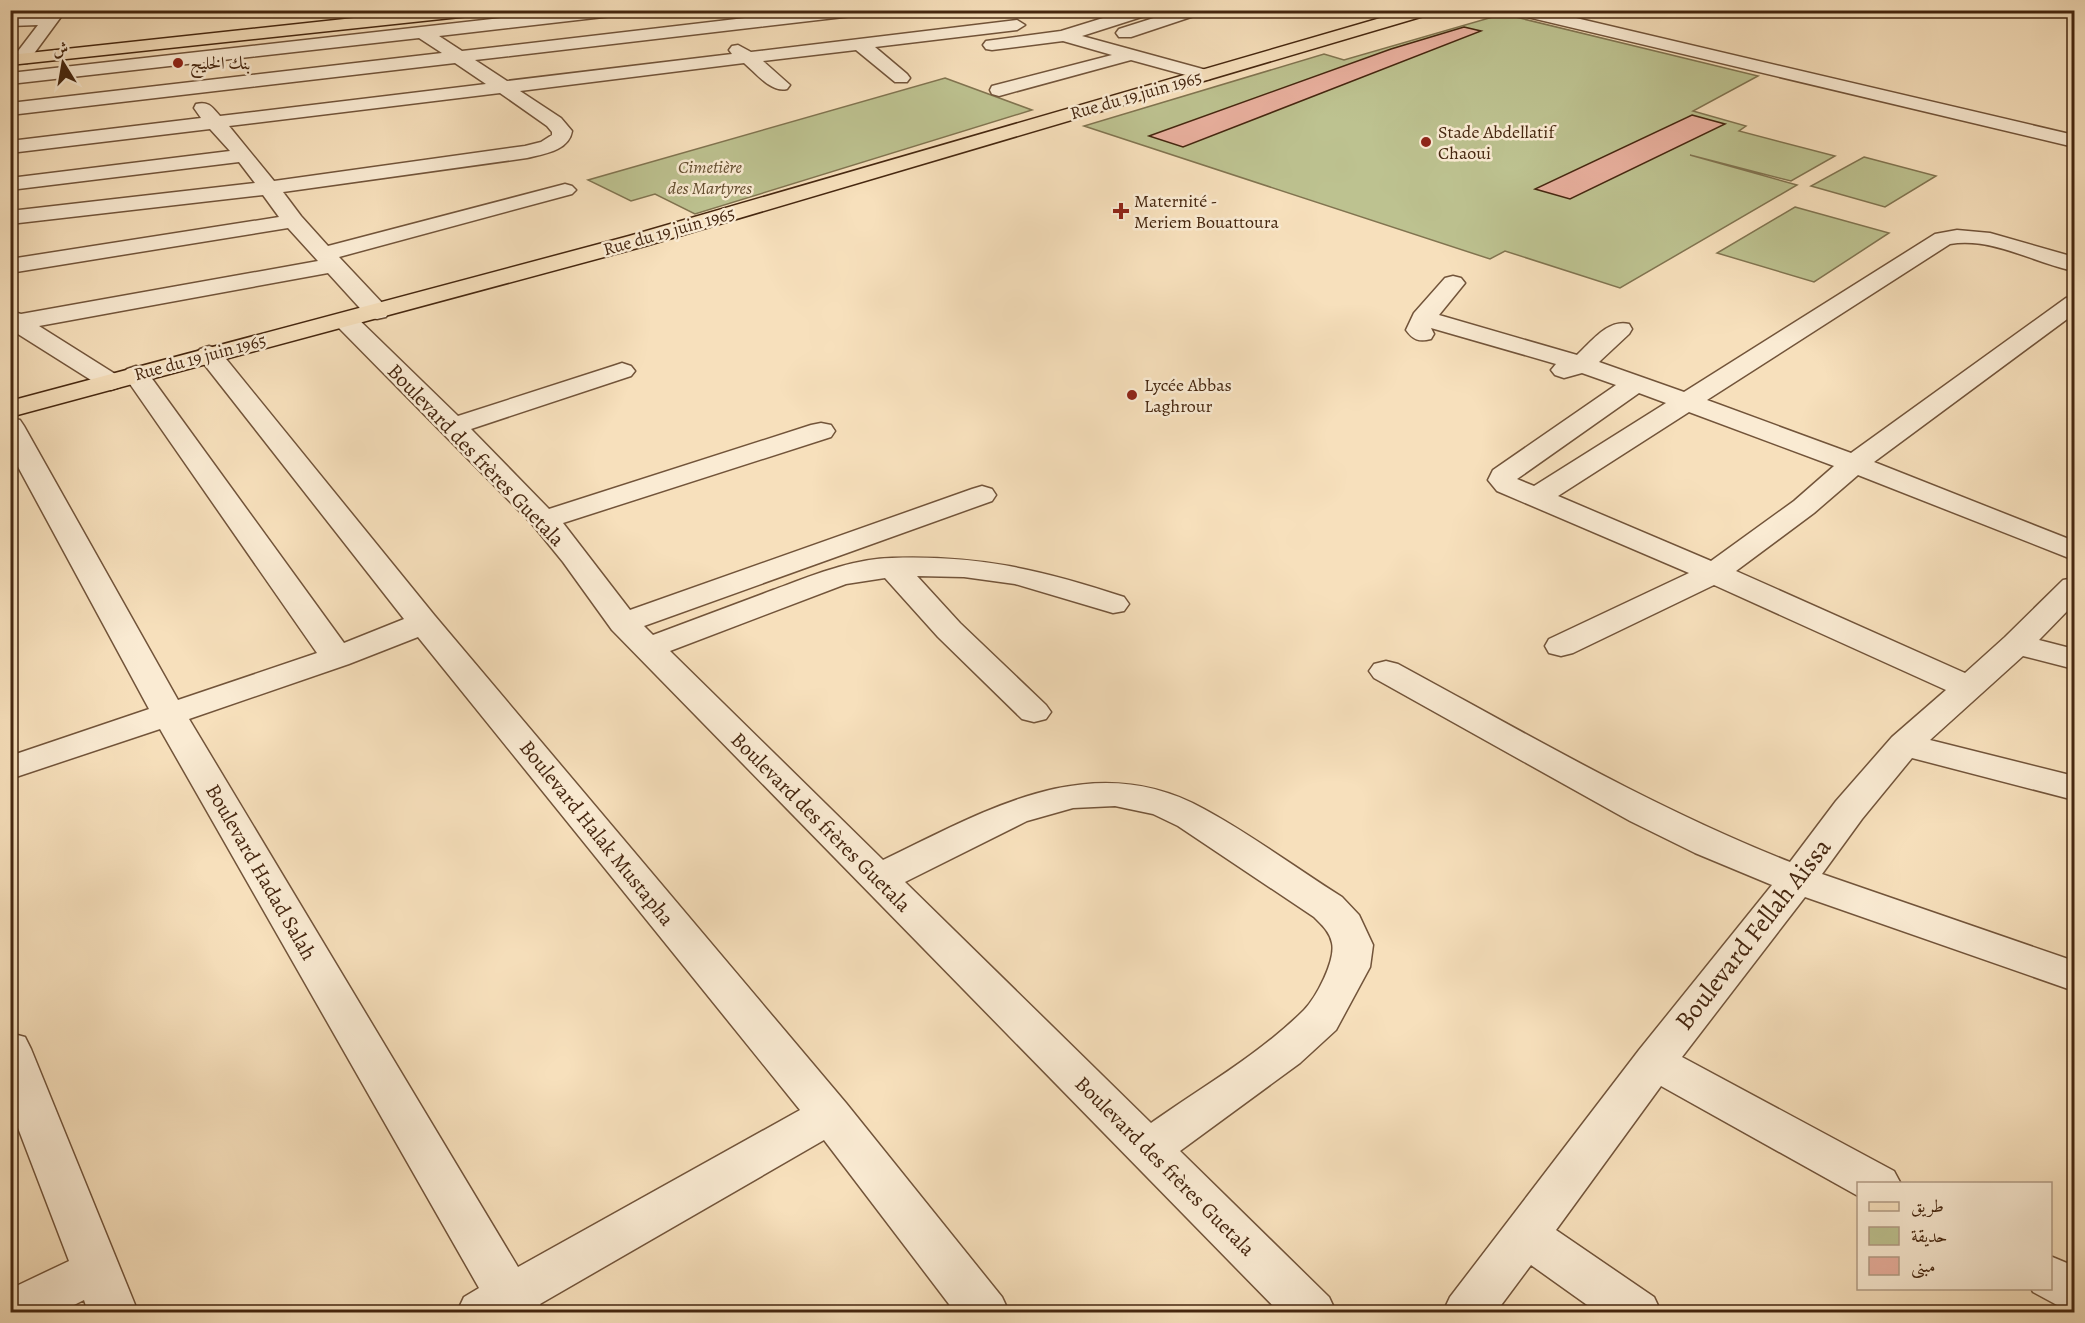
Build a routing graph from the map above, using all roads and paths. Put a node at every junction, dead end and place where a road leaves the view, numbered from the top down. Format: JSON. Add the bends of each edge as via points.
{"nodes":[{"id":1,"x":426,"y":10,"type":"edge"},
{"id":2,"x":479,"y":10,"type":"edge"},
{"id":3,"x":621,"y":10,"type":"edge"},
{"id":4,"x":861,"y":10,"type":"edge"},
{"id":5,"x":1148,"y":10,"type":"edge"},
{"id":6,"x":1197,"y":10,"type":"edge"},
{"id":7,"x":1428,"y":10,"type":"edge"},
{"id":8,"x":1519,"y":10,"type":"edge"},
{"id":9,"x":983,"y":14,"type":"dead end"},
{"id":10,"x":56,"y":15,"type":"edge"},
{"id":11,"x":10,"y":21,"type":"edge"},
{"id":12,"x":1017,"y":25,"type":"junction"},
{"id":13,"x":704,"y":30,"type":"junction"},
{"id":14,"x":425,"y":34,"type":"junction"},
{"id":15,"x":1063,"y":36,"type":"junction"},
{"id":16,"x":859,"y":43,"type":"junction"},
{"id":17,"x":1092,"y":43,"type":"junction"},
{"id":18,"x":1131,"y":55,"type":"junction"},
{"id":19,"x":17,"y":57,"type":"edge"},
{"id":20,"x":458,"y":57,"type":"junction"},
{"id":21,"x":749,"y":57,"type":"junction"},
{"id":22,"x":881,"y":59,"type":"junction"},
{"id":23,"x":163,"y":62,"type":"junction"},
{"id":24,"x":859,"y":62,"type":"dead end"},
{"id":25,"x":1204,"y":75,"type":"junction"},
{"id":26,"x":747,"y":77,"type":"dead end"},
{"id":27,"x":901,"y":78,"type":"dead end"},
{"id":28,"x":10,"y":79,"type":"edge"},
{"id":29,"x":503,"y":86,"type":"junction"},
{"id":30,"x":188,"y":89,"type":"junction"},
{"id":31,"x":999,"y":90,"type":"dead end"},
{"id":32,"x":552,"y":101,"type":"dead end"},
{"id":33,"x":530,"y":104,"type":"junction"},
{"id":34,"x":10,"y":109,"type":"edge"},
{"id":35,"x":213,"y":122,"type":"junction"},
{"id":36,"x":2074,"y":141,"type":"edge"},
{"id":37,"x":10,"y":147,"type":"edge"},
{"id":38,"x":244,"y":155,"type":"junction"},
{"id":39,"x":10,"y":184,"type":"edge"},
{"id":40,"x":270,"y":188,"type":"junction"},
{"id":41,"x":565,"y":190,"type":"dead end"},
{"id":42,"x":10,"y":218,"type":"edge"},
{"id":43,"x":293,"y":221,"type":"junction"},
{"id":44,"x":328,"y":260,"type":"junction"},
{"id":45,"x":2074,"y":264,"type":"edge"},
{"id":46,"x":10,"y":266,"type":"edge"},
{"id":47,"x":1453,"y":283,"type":"dead end"},
{"id":48,"x":2074,"y":303,"type":"edge"},
{"id":49,"x":361,"y":316,"type":"junction"},
{"id":50,"x":14,"y":320,"type":"edge"},
{"id":51,"x":1620,"y":329,"type":"dead end"},
{"id":52,"x":209,"y":354,"type":"junction"},
{"id":53,"x":1582,"y":364,"type":"junction"},
{"id":54,"x":622,"y":371,"type":"dead end"},
{"id":55,"x":124,"y":378,"type":"junction"},
{"id":56,"x":1636,"y":383,"type":"junction"},
{"id":57,"x":1686,"y":401,"type":"junction"},
{"id":58,"x":10,"y":409,"type":"edge"},
{"id":59,"x":10,"y":426,"type":"edge"},
{"id":60,"x":454,"y":426,"type":"junction"},
{"id":61,"x":821,"y":431,"type":"dead end"},
{"id":62,"x":1854,"y":464,"type":"junction"},
{"id":63,"x":982,"y":495,"type":"dead end"},
{"id":64,"x":1536,"y":497,"type":"junction"},
{"id":65,"x":544,"y":520,"type":"junction"},
{"id":66,"x":2074,"y":551,"type":"edge"},
{"id":67,"x":892,"y":567,"type":"junction"},
{"id":68,"x":1714,"y":573,"type":"junction"},
{"id":69,"x":2074,"y":587,"type":"edge"},
{"id":70,"x":1113,"y":604,"type":"dead end"},
{"id":71,"x":424,"y":623,"type":"junction"},
{"id":72,"x":636,"y":635,"type":"junction"},
{"id":73,"x":2017,"y":644,"type":"junction"},
{"id":74,"x":1561,"y":646,"type":"dead end"},
{"id":75,"x":337,"y":657,"type":"junction"},
{"id":76,"x":2074,"y":659,"type":"edge"},
{"id":77,"x":1386,"y":671,"type":"dead end"},
{"id":78,"x":1968,"y":687,"type":"junction"},
{"id":79,"x":1034,"y":712,"type":"dead end"},
{"id":80,"x":168,"y":713,"type":"junction"},
{"id":81,"x":1904,"y":745,"type":"junction"},
{"id":82,"x":10,"y":768,"type":"edge"},
{"id":83,"x":2074,"y":788,"type":"edge"},
{"id":84,"x":878,"y":879,"type":"junction"},
{"id":85,"x":1797,"y":880,"type":"junction"},
{"id":86,"x":2074,"y":976,"type":"edge"},
{"id":87,"x":10,"y":1049,"type":"edge"},
{"id":88,"x":1654,"y":1062,"type":"junction"},
{"id":89,"x":830,"y":1114,"type":"junction"},
{"id":90,"x":1149,"y":1149,"type":"junction"},
{"id":91,"x":1874,"y":1182,"type":"edge"},
{"id":92,"x":1525,"y":1235,"type":"junction"},
{"id":93,"x":2052,"y":1278,"type":"edge"},
{"id":94,"x":2074,"y":1290,"type":"edge"},
{"id":95,"x":105,"y":1292,"type":"edge"},
{"id":96,"x":504,"y":1307,"type":"edge"},
{"id":97,"x":12,"y":1312,"type":"edge"},
{"id":98,"x":984,"y":1312,"type":"edge"},
{"id":99,"x":1311,"y":1312,"type":"edge"},
{"id":100,"x":1468,"y":1312,"type":"edge"},
{"id":101,"x":1636,"y":1312,"type":"edge"}],
"edges":[{"from":1,"to":19,"type":"main road"},
{"from":2,"to":19,"type":"main road"},
{"from":3,"to":14,"type":"street"},
{"from":4,"to":13,"type":"street"},
{"from":5,"to":15,"type":"street"},
{"from":6,"to":17,"type":"street"},
{"from":7,"to":25,"type":"main road","name":"Rue du 19 juin 1965"},
{"from":8,"to":36,"type":"street"},
{"from":9,"to":12,"type":"street"},
{"from":10,"to":11,"type":"street"},
{"from":10,"to":19,"type":"street"},
{"from":12,"to":15,"type":"street"},
{"from":12,"to":16,"type":"street"},
{"from":13,"to":20,"type":"street"},
{"from":13,"to":21,"type":"street"},
{"from":14,"to":20,"type":"street"},
{"from":14,"to":23,"type":"street"},
{"from":15,"to":17,"type":"street"},
{"from":15,"to":22,"type":"street"},
{"from":16,"to":21,"type":"street"},
{"from":16,"to":22,"type":"street"},
{"from":17,"to":18,"type":"street"},
{"from":18,"to":25,"type":"street"},
{"from":18,"to":31,"type":"street"},
{"from":20,"to":29,"type":"street"},
{"from":20,"to":30,"type":"street"},
{"from":21,"to":26,"type":"street","via":[[781,77]]},
{"from":21,"to":29,"type":"street"},
{"from":22,"to":24,"type":"street"},
{"from":22,"to":27,"type":"street"},
{"from":23,"to":28,"type":"street"},
{"from":23,"to":30,"type":"street","name":"Boulevard des frères Guetala"},
{"from":25,"to":49,"type":"main road","name":"Rue du 19 juin 1965","via":[[637,241]]},
{"from":29,"to":33,"type":"street"},
{"from":29,"to":35,"type":"street"},
{"from":30,"to":34,"type":"street"},
{"from":30,"to":35,"type":"street","name":"Boulevard des frères Guetala"},
{"from":32,"to":33,"type":"street"},
{"from":33,"to":40,"type":"street","via":[[562,131],[561,138],[527,152]]},
{"from":35,"to":37,"type":"street"},
{"from":35,"to":38,"type":"street","name":"Boulevard des frères Guetala"},
{"from":38,"to":39,"type":"street"},
{"from":38,"to":40,"type":"street","name":"Boulevard des frères Guetala"},
{"from":40,"to":42,"type":"street"},
{"from":40,"to":43,"type":"street","name":"Boulevard des frères Guetala"},
{"from":41,"to":44,"type":"street"},
{"from":43,"to":44,"type":"street","name":"Boulevard des frères Guetala"},
{"from":43,"to":46,"type":"street"},
{"from":44,"to":49,"type":"street","name":"Boulevard des frères Guetala"},
{"from":44,"to":50,"type":"street"},
{"from":45,"to":57,"type":"street","via":[[1972,235],[1953,235]]},
{"from":47,"to":53,"type":"street","via":[[1424,318]]},
{"from":48,"to":62,"type":"street"},
{"from":49,"to":52,"type":"main road","name":"Rue du 19 juin 1965"},
{"from":49,"to":60,"type":"street","name":"Boulevard des frères Guetala","via":[[413,388]]},
{"from":50,"to":55,"type":"street"},
{"from":51,"to":53,"type":"street"},
{"from":52,"to":55,"type":"main road","name":"Rue du 19 juin 1965"},
{"from":52,"to":71,"type":"street","name":"Boulevard Halak Mustapha"},
{"from":53,"to":56,"type":"street"},
{"from":54,"to":60,"type":"street"},
{"from":55,"to":58,"type":"main road","name":"Rue du 19 juin 1965"},
{"from":55,"to":75,"type":"street"},
{"from":56,"to":57,"type":"street"},
{"from":56,"to":64,"type":"street","via":[[1503,476],[1507,485]]},
{"from":57,"to":62,"type":"street"},
{"from":57,"to":64,"type":"street"},
{"from":59,"to":80,"type":"street","name":"Boulevard Hadad Salah"},
{"from":60,"to":65,"type":"street","name":"Boulevard des frères Guetala"},
{"from":61,"to":65,"type":"street"},
{"from":62,"to":66,"type":"street"},
{"from":62,"to":68,"type":"street","via":[[1804,507]]},
{"from":63,"to":72,"type":"street"},
{"from":64,"to":68,"type":"street"},
{"from":65,"to":72,"type":"street","name":"Boulevard des frères Guetala"},
{"from":67,"to":70,"type":"street","via":[[996,572],[1039,580]]},
{"from":67,"to":72,"type":"street","via":[[838,577]]},
{"from":67,"to":79,"type":"street","via":[[949,630]]},
{"from":68,"to":74,"type":"street"},
{"from":68,"to":78,"type":"street"},
{"from":69,"to":73,"type":"street","name":"Boulevard Fellah Aissa"},
{"from":71,"to":75,"type":"street"},
{"from":71,"to":89,"type":"street","name":"Boulevard Halak Mustapha"},
{"from":72,"to":84,"type":"street","name":"Boulevard des frères Guetala"},
{"from":73,"to":76,"type":"street"},
{"from":73,"to":78,"type":"street","name":"Boulevard Fellah Aissa"},
{"from":75,"to":80,"type":"street"},
{"from":77,"to":85,"type":"street","via":[[1643,812],[1707,844]]},
{"from":78,"to":81,"type":"street","name":"Boulevard Fellah Aissa"},
{"from":80,"to":82,"type":"street"},
{"from":80,"to":96,"type":"street","name":"Boulevard Hadad Salah"},
{"from":81,"to":83,"type":"street"},
{"from":81,"to":85,"type":"street","name":"Boulevard Fellah Aissa"},
{"from":84,"to":90,"type":"street","name":"Boulevard des frères Guetala"},
{"from":84,"to":90,"type":"street","via":[[1014,812],[1073,796],[1115,794],[1163,804],[1191,817],[1328,907],[1345,925],[1353,945],[1350,967],[1321,1019],[1286,1051]]},
{"from":85,"to":86,"type":"street"},
{"from":85,"to":88,"type":"street","name":"Boulevard Fellah Aissa"},
{"from":87,"to":95,"type":"street"},
{"from":88,"to":91,"type":"street"},
{"from":88,"to":92,"type":"street","name":"Boulevard Fellah Aissa"},
{"from":89,"to":96,"type":"street"},
{"from":89,"to":98,"type":"street","name":"Boulevard Halak Mustapha"},
{"from":90,"to":99,"type":"street","name":"Boulevard des frères Guetala"},
{"from":92,"to":100,"type":"street","name":"Boulevard Fellah Aissa"},
{"from":92,"to":101,"type":"street"},
{"from":93,"to":94,"type":"street"},
{"from":95,"to":97,"type":"street"}]}
